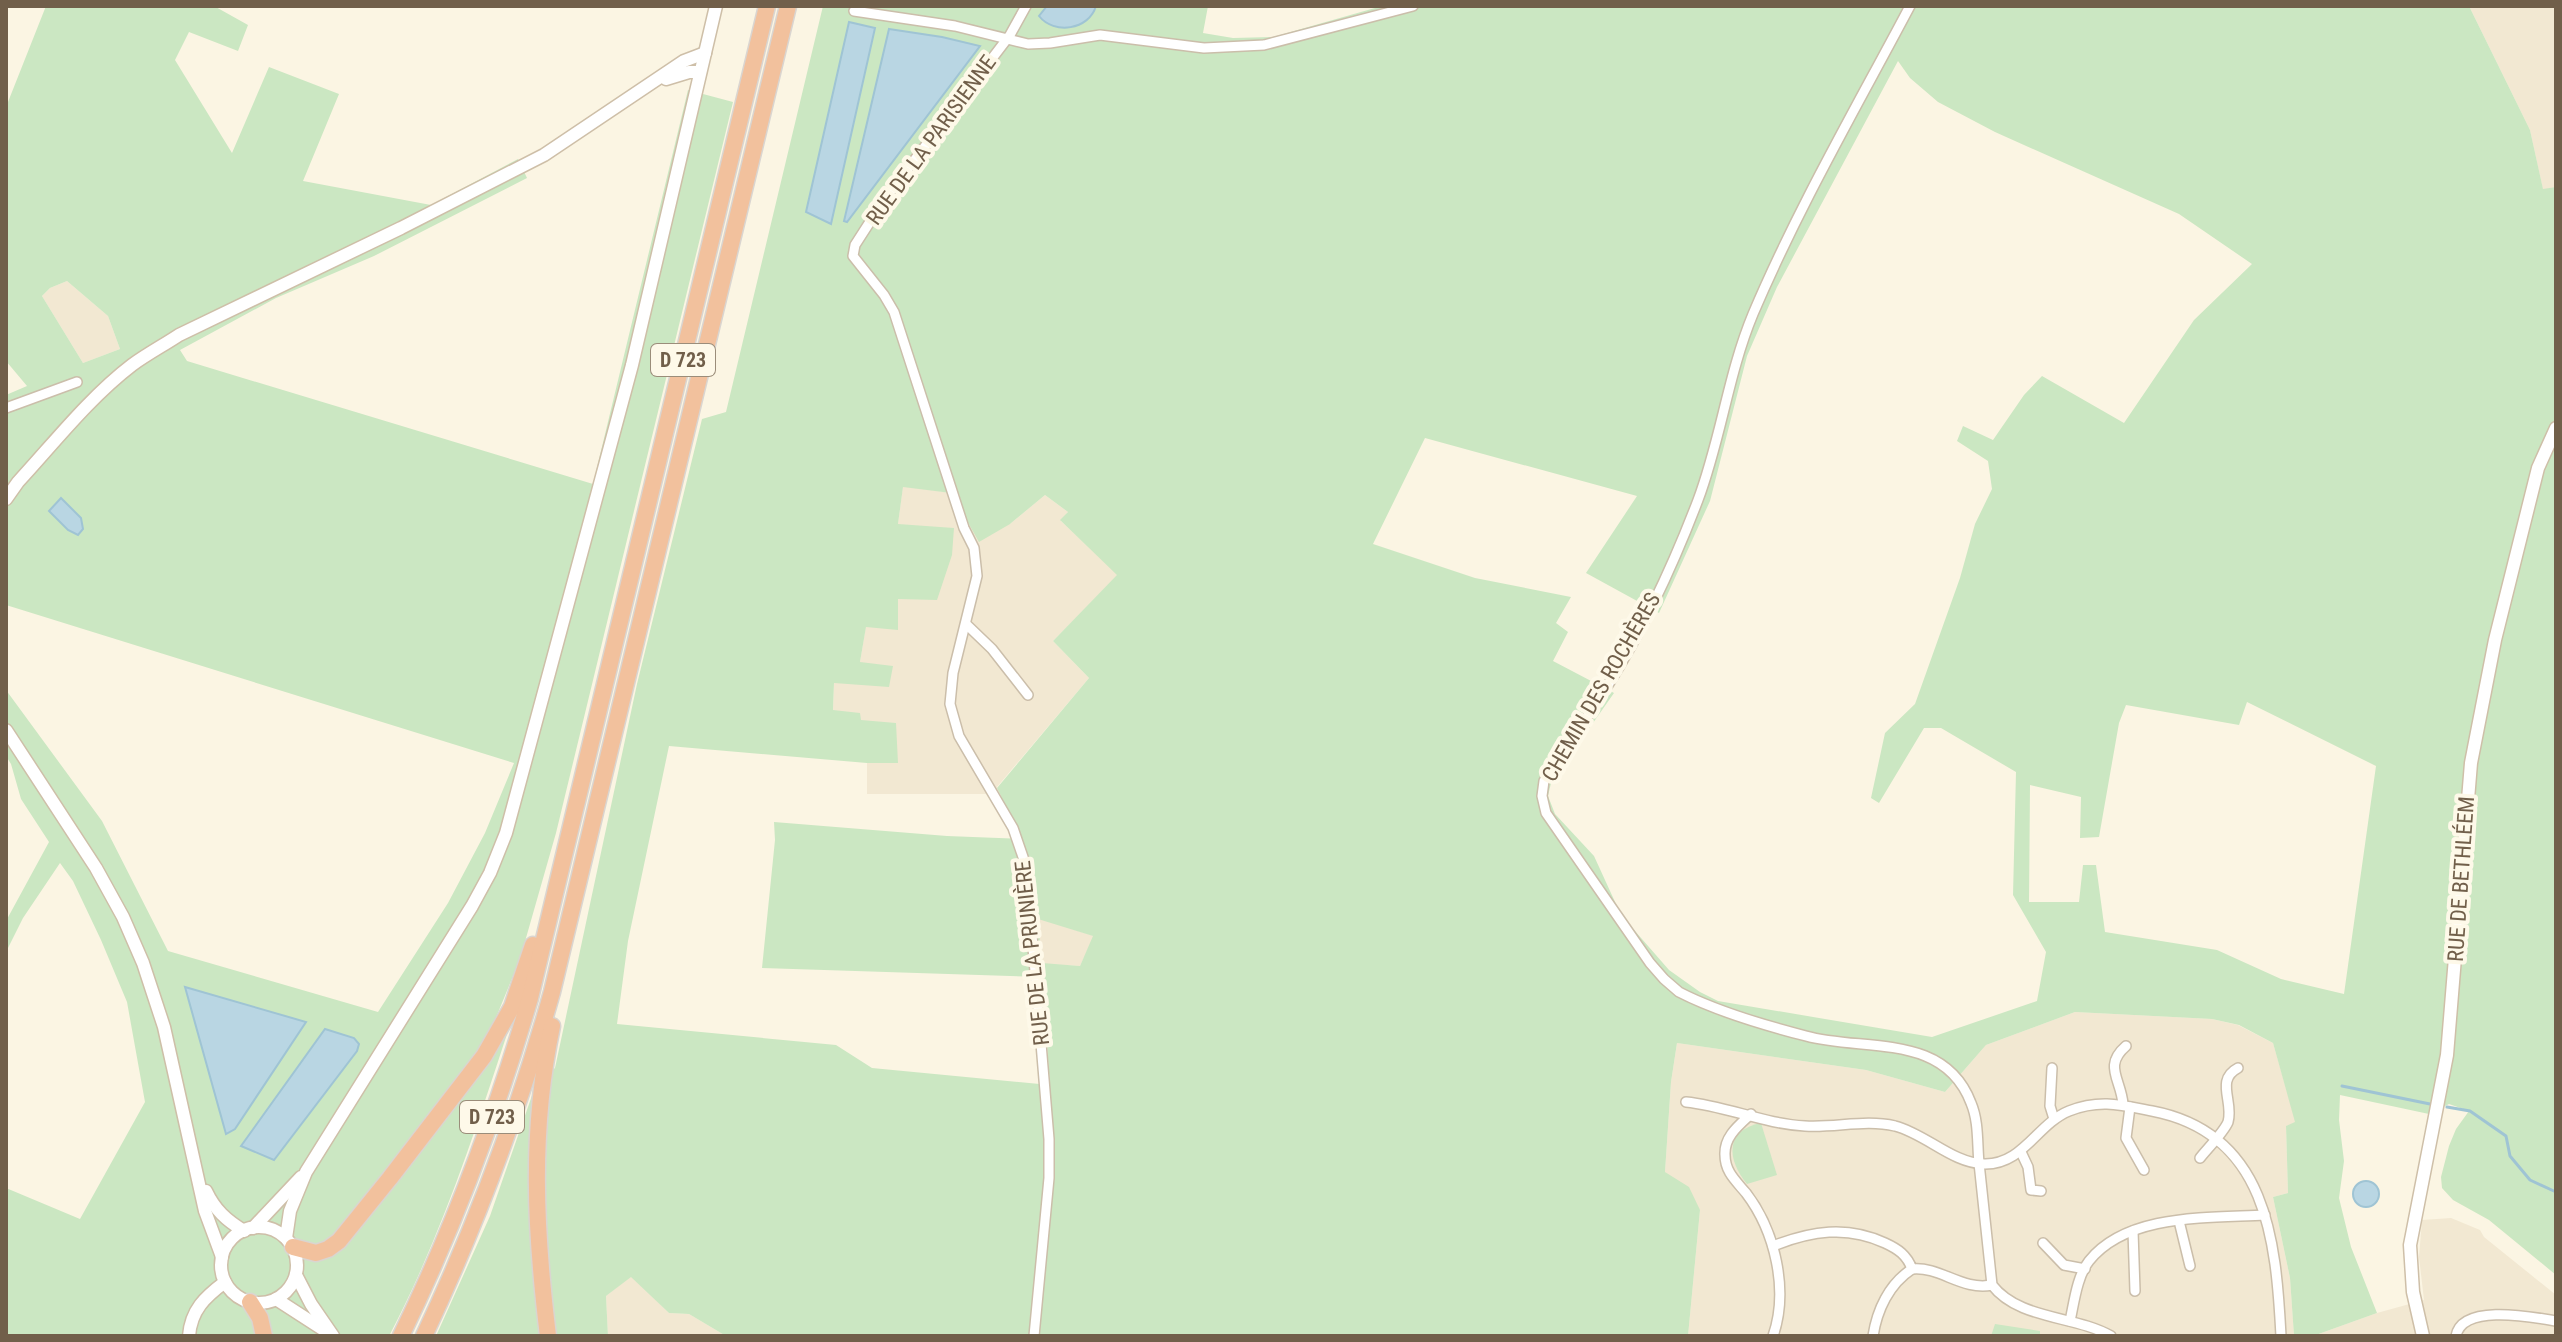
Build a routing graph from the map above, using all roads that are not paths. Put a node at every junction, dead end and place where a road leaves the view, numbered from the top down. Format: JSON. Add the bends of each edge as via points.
{"nodes":[{"id":1,"x":716,"y":6,"type":"edge"},
{"id":2,"x":767,"y":6,"type":"edge"},
{"id":3,"x":788,"y":6,"type":"edge"},
{"id":4,"x":1026,"y":6,"type":"edge"},
{"id":5,"x":1413,"y":6,"type":"edge"},
{"id":6,"x":1910,"y":6,"type":"edge"},
{"id":7,"x":854,"y":11,"type":"dead end"},
{"id":8,"x":1006,"y":39,"type":"junction"},
{"id":9,"x":705,"y":53,"type":"junction"},
{"id":10,"x":700,"y":72,"type":"junction"},
{"id":11,"x":656,"y":82,"type":"junction"},
{"id":12,"x":77,"y":382,"type":"dead end"},
{"id":13,"x":925,"y":405,"type":"joint"},
{"id":14,"x":6,"y":408,"type":"edge"},
{"id":15,"x":2556,"y":428,"type":"edge"},
{"id":16,"x":6,"y":499,"type":"edge"},
{"id":17,"x":966,"y":624,"type":"junction"},
{"id":18,"x":1028,"y":695,"type":"dead end"},
{"id":19,"x":6,"y":730,"type":"edge"},
{"id":20,"x":557,"y":889,"type":"junction"},
{"id":21,"x":557,"y":974,"type":"junction"},
{"id":22,"x":2126,"y":1046,"type":"dead end"},
{"id":23,"x":2052,"y":1068,"type":"dead end"},
{"id":24,"x":2238,"y":1068,"type":"dead end"},
{"id":25,"x":1686,"y":1102,"type":"dead end"},
{"id":26,"x":2127,"y":1105,"type":"junction"},
{"id":27,"x":1751,"y":1114,"type":"junction"},
{"id":28,"x":2054,"y":1119,"type":"junction"},
{"id":29,"x":2216,"y":1137,"type":"junction"},
{"id":30,"x":2021,"y":1152,"type":"junction"},
{"id":31,"x":2200,"y":1158,"type":"dead end"},
{"id":32,"x":1979,"y":1164,"type":"junction"},
{"id":33,"x":2144,"y":1170,"type":"dead end"},
{"id":34,"x":306,"y":1172,"type":"junction"},
{"id":35,"x":199,"y":1177,"type":"junction"},
{"id":36,"x":2041,"y":1191,"type":"dead end"},
{"id":37,"x":2265,"y":1215,"type":"junction"},
{"id":38,"x":2179,"y":1221,"type":"junction"},
{"id":39,"x":249,"y":1229,"type":"junction"},
{"id":40,"x":2133,"y":1231,"type":"junction"},
{"id":41,"x":290,"y":1243,"type":"junction"},
{"id":42,"x":2043,"y":1243,"type":"dead end"},
{"id":43,"x":1773,"y":1246,"type":"junction"},
{"id":44,"x":222,"y":1257,"type":"junction"},
{"id":45,"x":2190,"y":1266,"type":"dead end"},
{"id":46,"x":1912,"y":1269,"type":"junction"},
{"id":47,"x":2085,"y":1269,"type":"junction"},
{"id":48,"x":296,"y":1275,"type":"junction"},
{"id":49,"x":225,"y":1282,"type":"junction"},
{"id":50,"x":1992,"y":1285,"type":"junction"},
{"id":51,"x":2135,"y":1291,"type":"dead end"},
{"id":52,"x":276,"y":1299,"type":"junction"},
{"id":53,"x":250,"y":1302,"type":"junction"},
{"id":54,"x":2070,"y":1321,"type":"junction"},
{"id":55,"x":2556,"y":1321,"type":"edge"},
{"id":56,"x":189,"y":1336,"type":"edge"},
{"id":57,"x":264,"y":1336,"type":"edge"},
{"id":58,"x":333,"y":1336,"type":"edge"},
{"id":59,"x":401,"y":1336,"type":"edge"},
{"id":60,"x":424,"y":1336,"type":"edge"},
{"id":61,"x":548,"y":1336,"type":"edge"},
{"id":62,"x":1034,"y":1336,"type":"edge"},
{"id":63,"x":1773,"y":1336,"type":"edge"},
{"id":64,"x":1873,"y":1336,"type":"edge"},
{"id":65,"x":2111,"y":1336,"type":"edge"},
{"id":66,"x":2281,"y":1336,"type":"edge"},
{"id":67,"x":2423,"y":1336,"type":"edge"},
{"id":68,"x":2456,"y":1336,"type":"edge"}],
"edges":[{"from":1,"to":9,"type":"street"},
{"from":2,"to":20,"type":"highway","number":"D 723"},
{"from":3,"to":21,"type":"highway","number":"D 723"},
{"from":4,"to":8,"type":"street","name":"RUE DE LA PARISIENNE"},
{"from":5,"to":8,"type":"street","via":[[1264,45],[1204,48],[1100,35],[1028,44]]},
{"from":6,"to":32,"type":"street","name":"CHEMIN DES ROCHÈRES","via":[[1794,225],[1754,314],[1711,465],[1661,584],[1610,683],[1544,781],[1542,796],[1546,813],[1664,979],[1688,996],[1808,1037],[1881,1045],[1947,1066],[1972,1105]]},
{"from":7,"to":8,"type":"street"},
{"from":8,"to":13,"type":"street","name":"RUE DE LA PARISIENNE","via":[[855,245],[853,256],[894,312]]},
{"from":9,"to":10,"type":"street"},
{"from":9,"to":11,"type":"street"},
{"from":10,"to":11,"type":"street"},
{"from":10,"to":34,"type":"street","via":[[632,365],[506,833],[472,906]]},
{"from":11,"to":16,"type":"street","via":[[516,170],[157,349],[102,392]]},
{"from":12,"to":14,"type":"street"},
{"from":13,"to":17,"type":"street","name":"RUE DE LA PRUNIÈRE","via":[[974,548],[977,576]]},
{"from":15,"to":67,"type":"street","name":"RUE DE BETHLÉEM","via":[[2538,468],[2471,763],[2447,1055],[2410,1245]]},
{"from":17,"to":18,"type":"street"},
{"from":17,"to":62,"type":"street","name":"RUE DE LA PRUNIÈRE","via":[[950,704],[959,736],[1013,828],[1028,888],[1049,1139]]},
{"from":19,"to":35,"type":"street","via":[[96,868],[143,963],[164,1027]]},
{"from":20,"to":41,"type":"highway","via":[[543,908],[512,1007],[484,1056],[339,1241],[316,1253]]},
{"from":20,"to":59,"type":"highway","number":"D 723","via":[[497,1103]]},
{"from":21,"to":60,"type":"highway","number":"D 723","via":[[498,1159]]},
{"from":21,"to":61,"type":"highway","via":[[560,993],[544,1074],[535,1170]]},
{"from":22,"to":26,"type":"street","via":[[2114,1064]]},
{"from":23,"to":28,"type":"street"},
{"from":24,"to":29,"type":"street","via":[[2226,1080],[2229,1117]]},
{"from":25,"to":27,"type":"street"},
{"from":26,"to":28,"type":"street","via":[[2092,1103]]},
{"from":26,"to":29,"type":"street","via":[[2187,1121]]},
{"from":26,"to":33,"type":"street","via":[[2126,1138]]},
{"from":27,"to":32,"type":"street","via":[[1804,1126],[1890,1125]]},
{"from":27,"to":43,"type":"street","via":[[1732,1132],[1726,1164],[1758,1211]]},
{"from":28,"to":30,"type":"street"},
{"from":29,"to":31,"type":"street"},
{"from":29,"to":37,"type":"street","via":[[2247,1175]]},
{"from":30,"to":32,"type":"street"},
{"from":30,"to":36,"type":"street","via":[[2031,1190]]},
{"from":32,"to":50,"type":"street","name":"CHEMIN DES ROCHÈRES"},
{"from":34,"to":39,"type":"street"},
{"from":34,"to":41,"type":"street","via":[[290,1211]]},
{"from":35,"to":39,"type":"street","via":[[225,1219]]},
{"from":35,"to":44,"type":"street"},
{"from":37,"to":38,"type":"street"},
{"from":37,"to":66,"type":"street","via":[[2277,1269]]},
{"from":38,"to":40,"type":"street"},
{"from":38,"to":45,"type":"street"},
{"from":39,"to":41,"type":"street","via":[[276,1231]]},
{"from":39,"to":44,"type":"street","via":[[234,1237]]},
{"from":40,"to":47,"type":"street","via":[[2109,1243]]},
{"from":40,"to":51,"type":"street"},
{"from":41,"to":48,"type":"street"},
{"from":42,"to":47,"type":"street","via":[[2064,1265]]},
{"from":43,"to":46,"type":"street","via":[[1817,1232],[1850,1232],[1894,1247]]},
{"from":43,"to":63,"type":"street","via":[[1780,1286]]},
{"from":44,"to":49,"type":"street"},
{"from":46,"to":50,"type":"street","via":[[1980,1287]]},
{"from":46,"to":64,"type":"street","via":[[1886,1297]]},
{"from":47,"to":54,"type":"street"},
{"from":48,"to":52,"type":"street"},
{"from":48,"to":58,"type":"street"},
{"from":49,"to":53,"type":"street"},
{"from":49,"to":56,"type":"street","via":[[199,1304]]},
{"from":50,"to":54,"type":"street","via":[[2022,1307]]},
{"from":52,"to":53,"type":"street"},
{"from":52,"to":58,"type":"street"},
{"from":53,"to":57,"type":"highway"},
{"from":54,"to":65,"type":"street"},
{"from":55,"to":68,"type":"street","via":[[2479,1317],[2459,1325]]}]}
